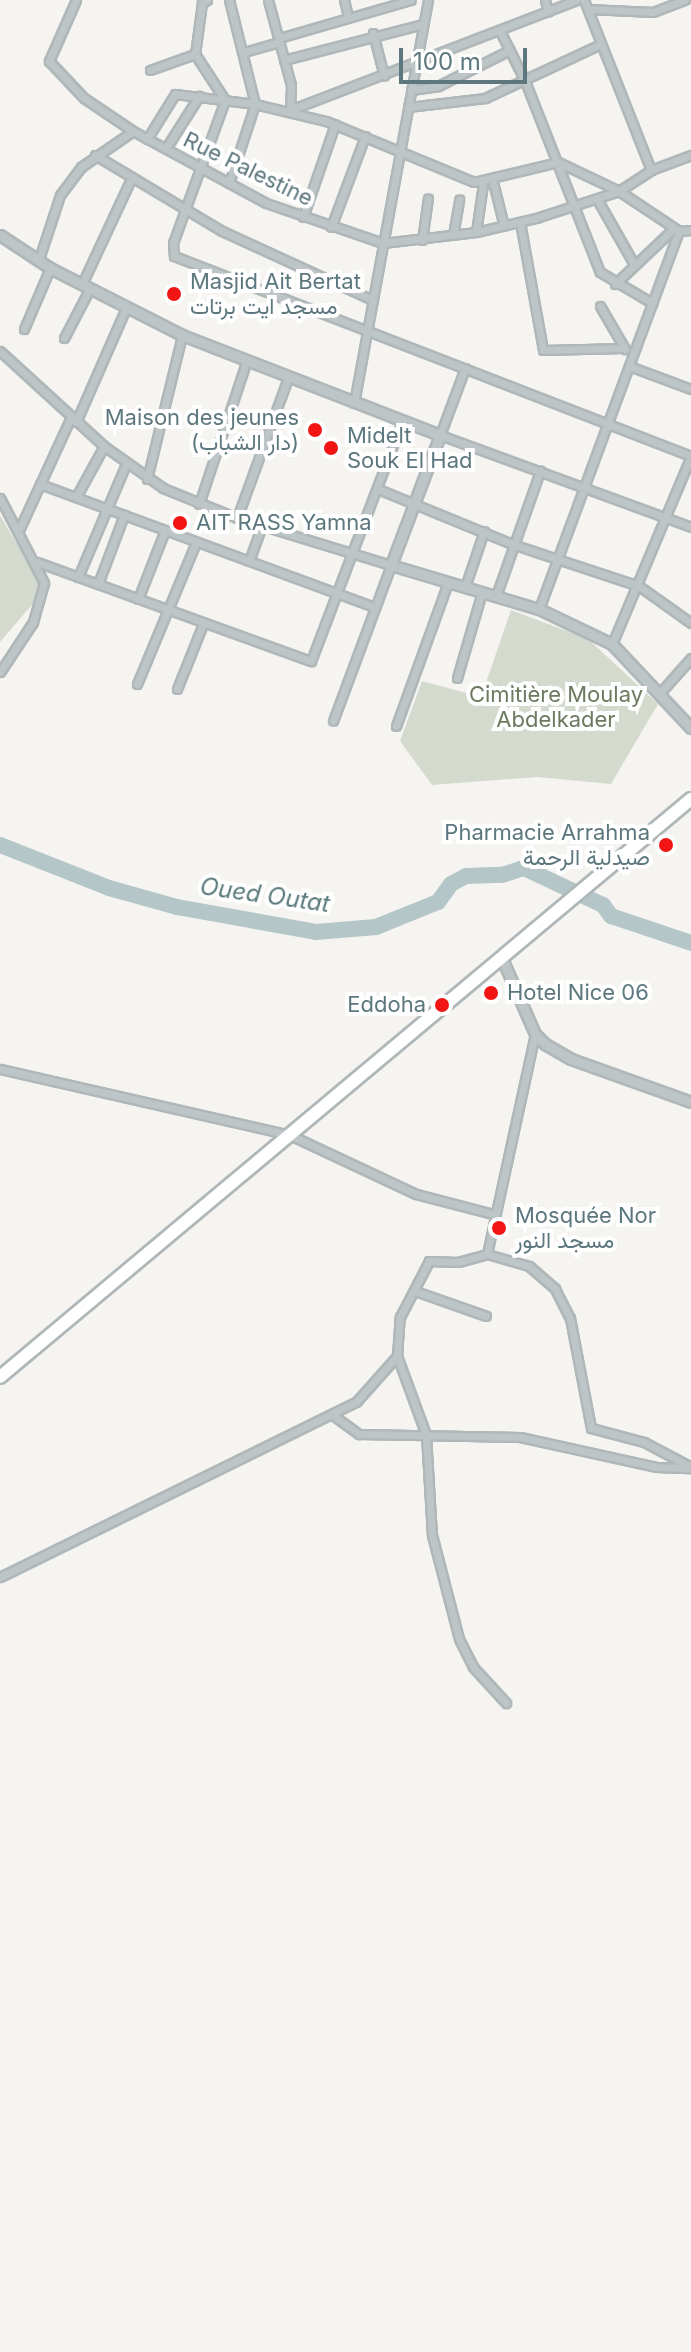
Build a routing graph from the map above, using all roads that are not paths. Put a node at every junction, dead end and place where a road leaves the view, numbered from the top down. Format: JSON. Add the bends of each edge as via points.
{"nodes":[{"id":1,"x":76,"y":0,"type":"edge"},
{"id":2,"x":207,"y":0,"type":"edge"},
{"id":3,"x":229,"y":0,"type":"edge"},
{"id":4,"x":268,"y":0,"type":"edge"},
{"id":5,"x":344,"y":0,"type":"edge"},
{"id":6,"x":411,"y":0,"type":"edge"},
{"id":7,"x":428,"y":0,"type":"edge"},
{"id":8,"x":545,"y":0,"type":"edge"},
{"id":9,"x":577,"y":0,"type":"edge"},
{"id":10,"x":584,"y":0,"type":"edge"},
{"id":11,"x":685,"y":0,"type":"edge"},
{"id":12,"x":588,"y":9,"type":"junction"},
{"id":13,"x":548,"y":12,"type":"junction"},
{"id":14,"x":348,"y":16,"type":"junction"},
{"id":15,"x":423,"y":24,"type":"junction"},
{"id":16,"x":500,"y":31,"type":"junction"},
{"id":17,"x":373,"y":33,"type":"junction"},
{"id":18,"x":280,"y":40,"type":"junction"},
{"id":19,"x":601,"y":44,"type":"junction"},
{"id":20,"x":510,"y":50,"type":"junction"},
{"id":21,"x":244,"y":52,"type":"junction"},
{"id":22,"x":195,"y":54,"type":"junction"},
{"id":23,"x":284,"y":60,"type":"junction"},
{"id":24,"x":414,"y":63,"type":"junction"},
{"id":25,"x":150,"y":70,"type":"dead end"},
{"id":26,"x":384,"y":76,"type":"junction"},
{"id":27,"x":525,"y":81,"type":"junction"},
{"id":28,"x":411,"y":90,"type":"junction"},
{"id":29,"x":199,"y":96,"type":"junction"},
{"id":30,"x":225,"y":100,"type":"junction"},
{"id":31,"x":255,"y":104,"type":"junction"},
{"id":32,"x":408,"y":107,"type":"junction"},
{"id":33,"x":290,"y":110,"type":"junction"},
{"id":34,"x":335,"y":124,"type":"junction"},
{"id":35,"x":133,"y":131,"type":"junction"},
{"id":36,"x":365,"y":136,"type":"junction"},
{"id":37,"x":147,"y":139,"type":"junction"},
{"id":38,"x":166,"y":148,"type":"junction"},
{"id":39,"x":400,"y":149,"type":"junction"},
{"id":40,"x":95,"y":155,"type":"junction"},
{"id":41,"x":691,"y":155,"type":"edge"},
{"id":42,"x":558,"y":162,"type":"junction"},
{"id":43,"x":200,"y":167,"type":"junction"},
{"id":44,"x":651,"y":170,"type":"junction"},
{"id":45,"x":132,"y":177,"type":"junction"},
{"id":46,"x":493,"y":182,"type":"junction"},
{"id":47,"x":229,"y":183,"type":"junction"},
{"id":48,"x":483,"y":184,"type":"junction"},
{"id":49,"x":619,"y":191,"type":"junction"},
{"id":50,"x":428,"y":198,"type":"dead end"},
{"id":51,"x":597,"y":199,"type":"junction"},
{"id":52,"x":459,"y":200,"type":"dead end"},
{"id":53,"x":574,"y":207,"type":"junction"},
{"id":54,"x":186,"y":208,"type":"junction"},
{"id":55,"x":303,"y":217,"type":"junction"},
{"id":56,"x":520,"y":222,"type":"junction"},
{"id":57,"x":504,"y":226,"type":"junction"},
{"id":58,"x":331,"y":227,"type":"junction"},
{"id":59,"x":677,"y":229,"type":"junction"},
{"id":60,"x":691,"y":230,"type":"edge"},
{"id":61,"x":476,"y":232,"type":"junction"},
{"id":62,"x":0,"y":235,"type":"edge"},
{"id":63,"x":453,"y":235,"type":"junction"},
{"id":64,"x":422,"y":240,"type":"junction"},
{"id":65,"x":383,"y":243,"type":"junction"},
{"id":66,"x":39,"y":259,"type":"junction"},
{"id":67,"x":634,"y":264,"type":"junction"},
{"id":68,"x":50,"y":268,"type":"junction"},
{"id":69,"x":615,"y":284,"type":"junction"},
{"id":70,"x":86,"y":286,"type":"junction"},
{"id":71,"x":373,"y":300,"type":"junction"},
{"id":72,"x":652,"y":303,"type":"junction"},
{"id":73,"x":600,"y":306,"type":"dead end"},
{"id":74,"x":126,"y":308,"type":"junction"},
{"id":75,"x":24,"y":329,"type":"dead end"},
{"id":76,"x":367,"y":332,"type":"junction"},
{"id":77,"x":182,"y":335,"type":"junction"},
{"id":78,"x":64,"y":338,"type":"dead end"},
{"id":79,"x":624,"y":348,"type":"junction"},
{"id":80,"x":0,"y":351,"type":"edge"},
{"id":81,"x":633,"y":356,"type":"junction"},
{"id":82,"x":246,"y":363,"type":"junction"},
{"id":83,"x":629,"y":366,"type":"junction"},
{"id":84,"x":465,"y":368,"type":"junction"},
{"id":85,"x":288,"y":378,"type":"junction"},
{"id":86,"x":691,"y":389,"type":"edge"},
{"id":87,"x":354,"y":403,"type":"junction"},
{"id":88,"x":74,"y":420,"type":"junction"},
{"id":89,"x":402,"y":422,"type":"junction"},
{"id":90,"x":607,"y":425,"type":"junction"},
{"id":91,"x":440,"y":435,"type":"junction"},
{"id":92,"x":104,"y":446,"type":"junction"},
{"id":93,"x":691,"y":456,"type":"edge"},
{"id":94,"x":126,"y":464,"type":"junction"},
{"id":95,"x":540,"y":471,"type":"junction"},
{"id":96,"x":147,"y":479,"type":"junction"},
{"id":97,"x":40,"y":484,"type":"junction"},
{"id":98,"x":584,"y":488,"type":"junction"},
{"id":99,"x":378,"y":489,"type":"junction"},
{"id":100,"x":76,"y":497,"type":"junction"},
{"id":101,"x":0,"y":498,"type":"edge"},
{"id":102,"x":415,"y":503,"type":"junction"},
{"id":103,"x":199,"y":504,"type":"junction"},
{"id":104,"x":107,"y":509,"type":"junction"},
{"id":105,"x":124,"y":515,"type":"junction"},
{"id":106,"x":667,"y":517,"type":"junction"},
{"id":107,"x":237,"y":518,"type":"junction"},
{"id":108,"x":262,"y":526,"type":"junction"},
{"id":109,"x":691,"y":527,"type":"edge"},
{"id":110,"x":19,"y":530,"type":"junction"},
{"id":111,"x":165,"y":530,"type":"junction"},
{"id":112,"x":484,"y":531,"type":"junction"},
{"id":113,"x":196,"y":542,"type":"junction"},
{"id":114,"x":512,"y":544,"type":"junction"},
{"id":115,"x":353,"y":555,"type":"junction"},
{"id":116,"x":559,"y":557,"type":"junction"},
{"id":117,"x":249,"y":561,"type":"junction"},
{"id":118,"x":37,"y":562,"type":"junction"},
{"id":119,"x":391,"y":565,"type":"junction"},
{"id":120,"x":78,"y":577,"type":"junction"},
{"id":121,"x":448,"y":582,"type":"junction"},
{"id":122,"x":98,"y":584,"type":"junction"},
{"id":123,"x":639,"y":586,"type":"junction"},
{"id":124,"x":465,"y":587,"type":"junction"},
{"id":125,"x":482,"y":592,"type":"junction"},
{"id":126,"x":338,"y":594,"type":"junction"},
{"id":127,"x":496,"y":596,"type":"junction"},
{"id":128,"x":138,"y":599,"type":"junction"},
{"id":129,"x":375,"y":607,"type":"junction"},
{"id":130,"x":539,"y":609,"type":"junction"},
{"id":131,"x":168,"y":610,"type":"junction"},
{"id":132,"x":691,"y":623,"type":"edge"},
{"id":133,"x":203,"y":624,"type":"junction"},
{"id":134,"x":612,"y":644,"type":"junction"},
{"id":135,"x":691,"y":658,"type":"edge"},
{"id":136,"x":0,"y":672,"type":"edge"},
{"id":137,"x":457,"y":678,"type":"dead end"},
{"id":138,"x":137,"y":684,"type":"dead end"},
{"id":139,"x":177,"y":689,"type":"dead end"},
{"id":140,"x":659,"y":694,"type":"junction"},
{"id":141,"x":333,"y":721,"type":"dead end"},
{"id":142,"x":396,"y":726,"type":"dead end"},
{"id":143,"x":691,"y":728,"type":"edge"},
{"id":144,"x":691,"y":799,"type":"edge"},
{"id":145,"x":503,"y":961,"type":"junction"},
{"id":146,"x":535,"y":1034,"type":"junction"},
{"id":147,"x":0,"y":1069,"type":"edge"},
{"id":148,"x":691,"y":1102,"type":"edge"},
{"id":149,"x":290,"y":1135,"type":"junction"},
{"id":150,"x":493,"y":1214,"type":"junction"},
{"id":151,"x":487,"y":1254,"type":"junction"},
{"id":152,"x":418,"y":1292,"type":"junction"},
{"id":153,"x":486,"y":1316,"type":"dead end"},
{"id":154,"x":397,"y":1356,"type":"junction"},
{"id":155,"x":0,"y":1377,"type":"edge"},
{"id":156,"x":334,"y":1416,"type":"junction"},
{"id":157,"x":426,"y":1435,"type":"junction"},
{"id":158,"x":691,"y":1468,"type":"edge"},
{"id":159,"x":0,"y":1577,"type":"edge"},
{"id":160,"x":506,"y":1703,"type":"dead end"}],
"edges":[{"from":1,"to":35,"type":"street","name":"Rue Palestine","via":[[49,61],[84,98]]},
{"from":2,"to":22,"type":"street","via":[[202,3]]},
{"from":3,"to":21,"type":"street"},
{"from":4,"to":18,"type":"street"},
{"from":5,"to":14,"type":"street"},
{"from":6,"to":14,"type":"street"},
{"from":7,"to":15,"type":"street"},
{"from":8,"to":13,"type":"street"},
{"from":9,"to":13,"type":"street"},
{"from":10,"to":12,"type":"street"},
{"from":11,"to":12,"type":"street","via":[[653,12]]},
{"from":12,"to":19,"type":"street"},
{"from":13,"to":16,"type":"street"},
{"from":14,"to":18,"type":"street"},
{"from":15,"to":17,"type":"street"},
{"from":15,"to":24,"type":"street"},
{"from":16,"to":20,"type":"street"},
{"from":16,"to":24,"type":"street"},
{"from":17,"to":23,"type":"street"},
{"from":17,"to":26,"type":"street"},
{"from":18,"to":21,"type":"street"},
{"from":18,"to":23,"type":"street"},
{"from":19,"to":27,"type":"street"},
{"from":19,"to":44,"type":"street"},
{"from":20,"to":27,"type":"street"},
{"from":20,"to":28,"type":"street","via":[[438,86]]},
{"from":21,"to":31,"type":"street"},
{"from":22,"to":25,"type":"street"},
{"from":22,"to":30,"type":"street"},
{"from":23,"to":33,"type":"street"},
{"from":24,"to":26,"type":"street"},
{"from":24,"to":28,"type":"street"},
{"from":26,"to":33,"type":"street"},
{"from":27,"to":32,"type":"street","via":[[470,103]]},
{"from":27,"to":42,"type":"street"},
{"from":28,"to":32,"type":"street"},
{"from":29,"to":30,"type":"street"},
{"from":29,"to":37,"type":"street","via":[[171,97]]},
{"from":29,"to":38,"type":"street"},
{"from":30,"to":31,"type":"street"},
{"from":30,"to":43,"type":"street"},
{"from":31,"to":33,"type":"street"},
{"from":31,"to":47,"type":"street"},
{"from":32,"to":39,"type":"street"},
{"from":33,"to":34,"type":"street"},
{"from":34,"to":36,"type":"street"},
{"from":34,"to":55,"type":"street"},
{"from":35,"to":37,"type":"street","name":"Rue Palestine"},
{"from":35,"to":40,"type":"street"},
{"from":36,"to":39,"type":"street"},
{"from":36,"to":58,"type":"street"},
{"from":37,"to":38,"type":"street","name":"Rue Palestine"},
{"from":38,"to":43,"type":"street","name":"Rue Palestine"},
{"from":39,"to":48,"type":"street","via":[[450,175]]},
{"from":39,"to":65,"type":"street"},
{"from":40,"to":45,"type":"street"},
{"from":40,"to":66,"type":"street","via":[[60,195]]},
{"from":41,"to":44,"type":"street","name":"Rue Palestine"},
{"from":42,"to":46,"type":"street"},
{"from":42,"to":49,"type":"street"},
{"from":42,"to":53,"type":"street"},
{"from":43,"to":47,"type":"street","name":"Rue Palestine"},
{"from":43,"to":54,"type":"street"},
{"from":44,"to":49,"type":"street","name":"Rue Palestine"},
{"from":45,"to":54,"type":"street"},
{"from":45,"to":70,"type":"street"},
{"from":46,"to":48,"type":"street"},
{"from":46,"to":57,"type":"street"},
{"from":47,"to":55,"type":"street","name":"Rue Palestine"},
{"from":48,"to":61,"type":"street"},
{"from":49,"to":51,"type":"street","name":"Rue Palestine"},
{"from":49,"to":59,"type":"street"},
{"from":50,"to":64,"type":"street"},
{"from":51,"to":53,"type":"street","name":"Rue Palestine"},
{"from":51,"to":67,"type":"street"},
{"from":52,"to":63,"type":"street"},
{"from":53,"to":56,"type":"street","name":"Rue Palestine"},
{"from":53,"to":69,"type":"street","via":[[600,272]]},
{"from":54,"to":71,"type":"street","via":[[222,231]]},
{"from":54,"to":76,"type":"street","via":[[173,243],[174,256]]},
{"from":55,"to":58,"type":"street","name":"Rue Palestine"},
{"from":56,"to":57,"type":"street","name":"Rue Palestine"},
{"from":56,"to":79,"type":"street","via":[[543,350]]},
{"from":57,"to":61,"type":"street","name":"Rue Palestine"},
{"from":58,"to":65,"type":"street","name":"Rue Palestine"},
{"from":59,"to":60,"type":"street"},
{"from":59,"to":67,"type":"street"},
{"from":59,"to":72,"type":"street"},
{"from":61,"to":63,"type":"street","name":"Rue Palestine"},
{"from":62,"to":66,"type":"street"},
{"from":63,"to":64,"type":"street","name":"Rue Palestine"},
{"from":64,"to":65,"type":"street","name":"Rue Palestine"},
{"from":65,"to":71,"type":"street"},
{"from":66,"to":68,"type":"street"},
{"from":67,"to":69,"type":"street"},
{"from":68,"to":70,"type":"street"},
{"from":68,"to":75,"type":"street"},
{"from":69,"to":72,"type":"street"},
{"from":70,"to":74,"type":"street"},
{"from":70,"to":78,"type":"street"},
{"from":71,"to":76,"type":"street"},
{"from":72,"to":81,"type":"street"},
{"from":73,"to":79,"type":"street"},
{"from":74,"to":77,"type":"street"},
{"from":74,"to":88,"type":"street"},
{"from":76,"to":84,"type":"street"},
{"from":76,"to":87,"type":"street"},
{"from":77,"to":82,"type":"street"},
{"from":77,"to":96,"type":"street"},
{"from":79,"to":81,"type":"street"},
{"from":80,"to":88,"type":"street"},
{"from":81,"to":83,"type":"street"},
{"from":82,"to":85,"type":"street"},
{"from":82,"to":103,"type":"street"},
{"from":83,"to":86,"type":"street"},
{"from":83,"to":90,"type":"street"},
{"from":84,"to":90,"type":"street"},
{"from":84,"to":91,"type":"street"},
{"from":85,"to":87,"type":"street"},
{"from":85,"to":107,"type":"street"},
{"from":87,"to":89,"type":"street"},
{"from":88,"to":92,"type":"street"},
{"from":88,"to":97,"type":"street"},
{"from":89,"to":91,"type":"street"},
{"from":89,"to":99,"type":"street"},
{"from":90,"to":93,"type":"street"},
{"from":90,"to":98,"type":"street"},
{"from":91,"to":95,"type":"street"},
{"from":91,"to":102,"type":"street"},
{"from":92,"to":94,"type":"street"},
{"from":92,"to":100,"type":"street"},
{"from":93,"to":106,"type":"street"},
{"from":94,"to":96,"type":"street"},
{"from":94,"to":104,"type":"street"},
{"from":95,"to":98,"type":"street"},
{"from":95,"to":114,"type":"street"},
{"from":96,"to":103,"type":"street"},
{"from":97,"to":100,"type":"street"},
{"from":97,"to":110,"type":"street"},
{"from":98,"to":106,"type":"street"},
{"from":98,"to":116,"type":"street"},
{"from":99,"to":102,"type":"street"},
{"from":99,"to":115,"type":"street"},
{"from":100,"to":104,"type":"street"},
{"from":101,"to":110,"type":"street"},
{"from":102,"to":112,"type":"street"},
{"from":102,"to":119,"type":"street"},
{"from":103,"to":107,"type":"street"},
{"from":104,"to":105,"type":"street"},
{"from":104,"to":120,"type":"street"},
{"from":105,"to":111,"type":"street"},
{"from":105,"to":122,"type":"street"},
{"from":106,"to":109,"type":"street"},
{"from":106,"to":123,"type":"street"},
{"from":107,"to":108,"type":"street"},
{"from":108,"to":115,"type":"street"},
{"from":108,"to":117,"type":"street"},
{"from":110,"to":118,"type":"street"},
{"from":111,"to":113,"type":"street"},
{"from":111,"to":128,"type":"street"},
{"from":112,"to":114,"type":"street"},
{"from":112,"to":124,"type":"street"},
{"from":113,"to":117,"type":"street"},
{"from":113,"to":131,"type":"street"},
{"from":114,"to":116,"type":"street"},
{"from":114,"to":127,"type":"street"},
{"from":115,"to":119,"type":"street"},
{"from":115,"to":126,"type":"street"},
{"from":116,"to":123,"type":"street"},
{"from":116,"to":130,"type":"street"},
{"from":117,"to":126,"type":"street"},
{"from":118,"to":120,"type":"street"},
{"from":118,"to":136,"type":"street","via":[[43,597]]},
{"from":119,"to":121,"type":"street"},
{"from":119,"to":129,"type":"street"},
{"from":120,"to":122,"type":"street"},
{"from":121,"to":124,"type":"street"},
{"from":121,"to":142,"type":"street"},
{"from":122,"to":128,"type":"street"},
{"from":123,"to":132,"type":"street"},
{"from":123,"to":134,"type":"street"},
{"from":124,"to":125,"type":"street"},
{"from":125,"to":127,"type":"street"},
{"from":125,"to":137,"type":"street"},
{"from":126,"to":129,"type":"street"},
{"from":126,"to":133,"type":"street","via":[[311,661]]},
{"from":127,"to":130,"type":"street"},
{"from":128,"to":131,"type":"street"},
{"from":129,"to":141,"type":"street"},
{"from":130,"to":134,"type":"street"},
{"from":131,"to":133,"type":"street"},
{"from":131,"to":138,"type":"street"},
{"from":133,"to":139,"type":"street"},
{"from":134,"to":140,"type":"street"},
{"from":135,"to":140,"type":"street"},
{"from":140,"to":143,"type":"street"},
{"from":144,"to":145,"type":"main road"},
{"from":145,"to":146,"type":"street"},
{"from":145,"to":149,"type":"main road"},
{"from":146,"to":148,"type":"street","via":[[558,1054]]},
{"from":146,"to":150,"type":"street"},
{"from":147,"to":149,"type":"street"},
{"from":149,"to":150,"type":"street","via":[[416,1194]]},
{"from":149,"to":155,"type":"main road"},
{"from":150,"to":151,"type":"street"},
{"from":151,"to":152,"type":"street","via":[[458,1262],[429,1261]]},
{"from":151,"to":158,"type":"street","via":[[518,1259],[555,1289],[576,1341],[591,1428],[644,1442]]},
{"from":152,"to":153,"type":"street"},
{"from":152,"to":154,"type":"street","via":[[400,1317]]},
{"from":154,"to":156,"type":"street","via":[[373,1386]]},
{"from":154,"to":157,"type":"street"},
{"from":156,"to":157,"type":"street","via":[[359,1434]]},
{"from":156,"to":159,"type":"street","via":[[179,1486]]},
{"from":157,"to":158,"type":"street","via":[[520,1437],[656,1467]]},
{"from":157,"to":160,"type":"street","via":[[432,1535],[446,1595],[465,1654]]}]}
